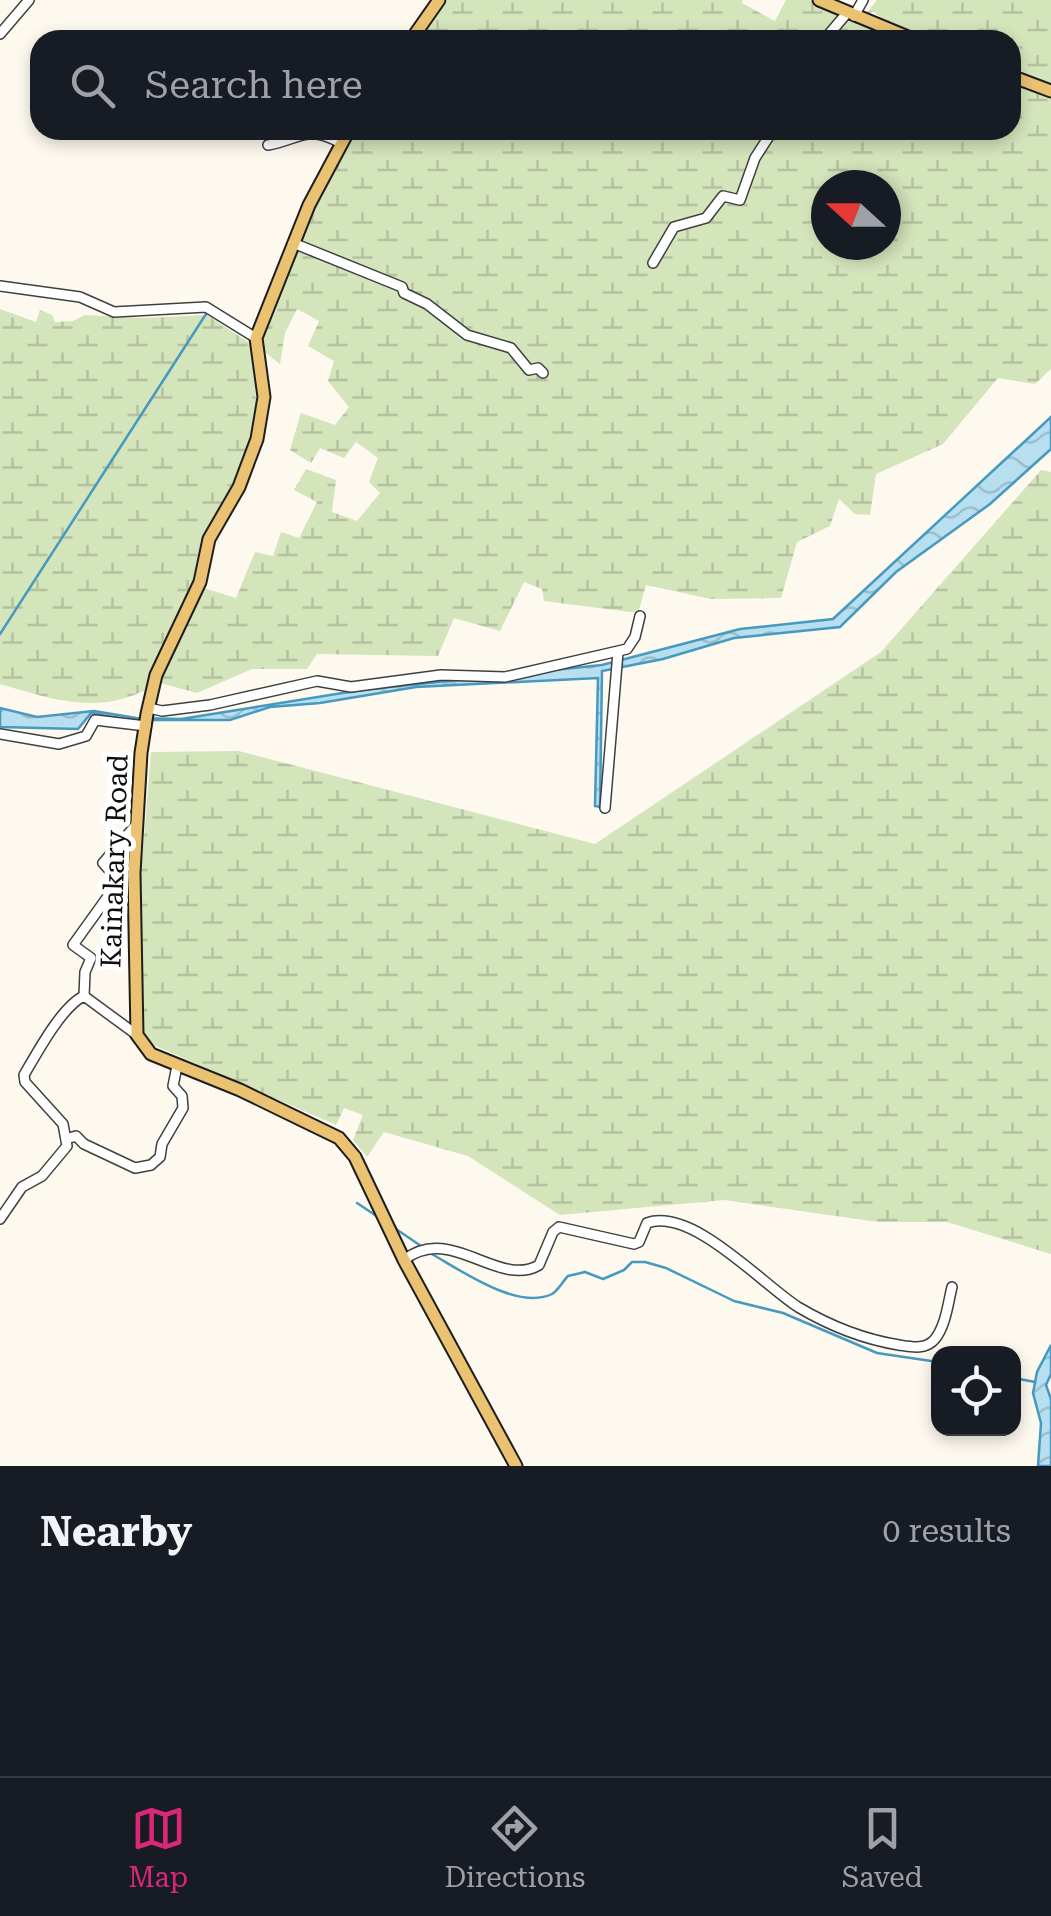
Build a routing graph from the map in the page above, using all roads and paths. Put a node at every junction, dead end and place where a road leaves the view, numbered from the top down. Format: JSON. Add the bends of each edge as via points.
{"nodes":[{"id":1,"x":29,"y":0,"type":"edge"},
{"id":2,"x":439,"y":0,"type":"edge"},
{"id":3,"x":818,"y":0,"type":"edge"},
{"id":4,"x":863,"y":0,"type":"edge"},
{"id":5,"x":851,"y":14,"type":"junction"},
{"id":6,"x":418,"y":30,"type":"edge"},
{"id":7,"x":834,"y":30,"type":"edge"},
{"id":8,"x":890,"y":30,"type":"edge"},
{"id":9,"x":0,"y":34,"type":"edge"},
{"id":10,"x":1021,"y":80,"type":"edge"},
{"id":11,"x":1051,"y":90,"type":"edge"},
{"id":12,"x":284,"y":140,"type":"edge"},
{"id":13,"x":334,"y":140,"type":"edge"},
{"id":14,"x":343,"y":140,"type":"edge"},
{"id":15,"x":766,"y":140,"type":"edge"},
{"id":16,"x":341,"y":143,"type":"junction"},
{"id":17,"x":268,"y":146,"type":"dead end"},
{"id":18,"x":293,"y":243,"type":"junction"},
{"id":19,"x":653,"y":262,"type":"dead end"},
{"id":20,"x":0,"y":286,"type":"edge"},
{"id":21,"x":256,"y":338,"type":"junction"},
{"id":22,"x":543,"y":373,"type":"dead end"},
{"id":23,"x":640,"y":616,"type":"dead end"},
{"id":24,"x":618,"y":652,"type":"junction"},
{"id":25,"x":147,"y":718,"type":"junction"},
{"id":26,"x":0,"y":734,"type":"edge"},
{"id":27,"x":605,"y":808,"type":"dead end"},
{"id":28,"x":136,"y":825,"type":"junction"},
{"id":29,"x":84,"y":996,"type":"junction"},
{"id":30,"x":137,"y":1035,"type":"junction"},
{"id":31,"x":177,"y":1066,"type":"junction"},
{"id":32,"x":66,"y":1140,"type":"junction"},
{"id":33,"x":0,"y":1219,"type":"edge"},
{"id":34,"x":403,"y":1258,"type":"junction"},
{"id":35,"x":952,"y":1287,"type":"dead end"},
{"id":36,"x":516,"y":1466,"type":"edge"}],
"edges":[{"from":1,"to":9,"type":"street"},
{"from":2,"to":6,"type":"main road"},
{"from":3,"to":5,"type":"main road"},
{"from":4,"to":5,"type":"street"},
{"from":5,"to":7,"type":"street"},
{"from":5,"to":8,"type":"main road"},
{"from":10,"to":11,"type":"main road"},
{"from":12,"to":17,"type":"street"},
{"from":13,"to":16,"type":"street"},
{"from":14,"to":16,"type":"main road","name":"Kainakary Road"},
{"from":15,"to":19,"type":"street","via":[[740,200],[725,195],[706,218],[674,227]]},
{"from":16,"to":18,"type":"main road","name":"Kainakary Road"},
{"from":18,"to":21,"type":"main road","name":"Kainakary Road"},
{"from":18,"to":22,"type":"street","via":[[402,287],[467,336],[510,348],[528,369]]},
{"from":20,"to":21,"type":"street","via":[[80,297],[114,312],[206,306]]},
{"from":21,"to":25,"type":"main road","name":"Kainakary Road","via":[[264,397],[257,439],[209,540],[200,582],[156,675]]},
{"from":23,"to":24,"type":"street","via":[[632,644]]},
{"from":24,"to":25,"type":"street","via":[[505,677],[441,675],[351,687],[316,681]]},
{"from":24,"to":27,"type":"street"},
{"from":25,"to":26,"type":"street","via":[[95,720],[86,736],[60,744]]},
{"from":25,"to":28,"type":"main road","name":"Kainakary Road"},
{"from":28,"to":29,"type":"street","via":[[102,862],[119,882],[73,944],[91,958]]},
{"from":28,"to":30,"type":"main road","name":"Kainakary Road"},
{"from":29,"to":30,"type":"street"},
{"from":29,"to":32,"type":"street","via":[[24,1074],[63,1124]]},
{"from":30,"to":31,"type":"main road","via":[[150,1054]]},
{"from":31,"to":32,"type":"street","via":[[173,1086],[183,1108],[151,1165],[135,1168],[76,1136]]},
{"from":31,"to":34,"type":"main road","via":[[339,1138],[356,1158]]},
{"from":32,"to":33,"type":"street"},
{"from":34,"to":35,"type":"street","via":[[430,1249],[460,1252],[522,1272],[539,1266],[559,1227],[634,1244],[648,1221],[664,1222],[718,1244],[828,1323],[911,1347],[937,1336]]},
{"from":34,"to":36,"type":"main road"}]}
